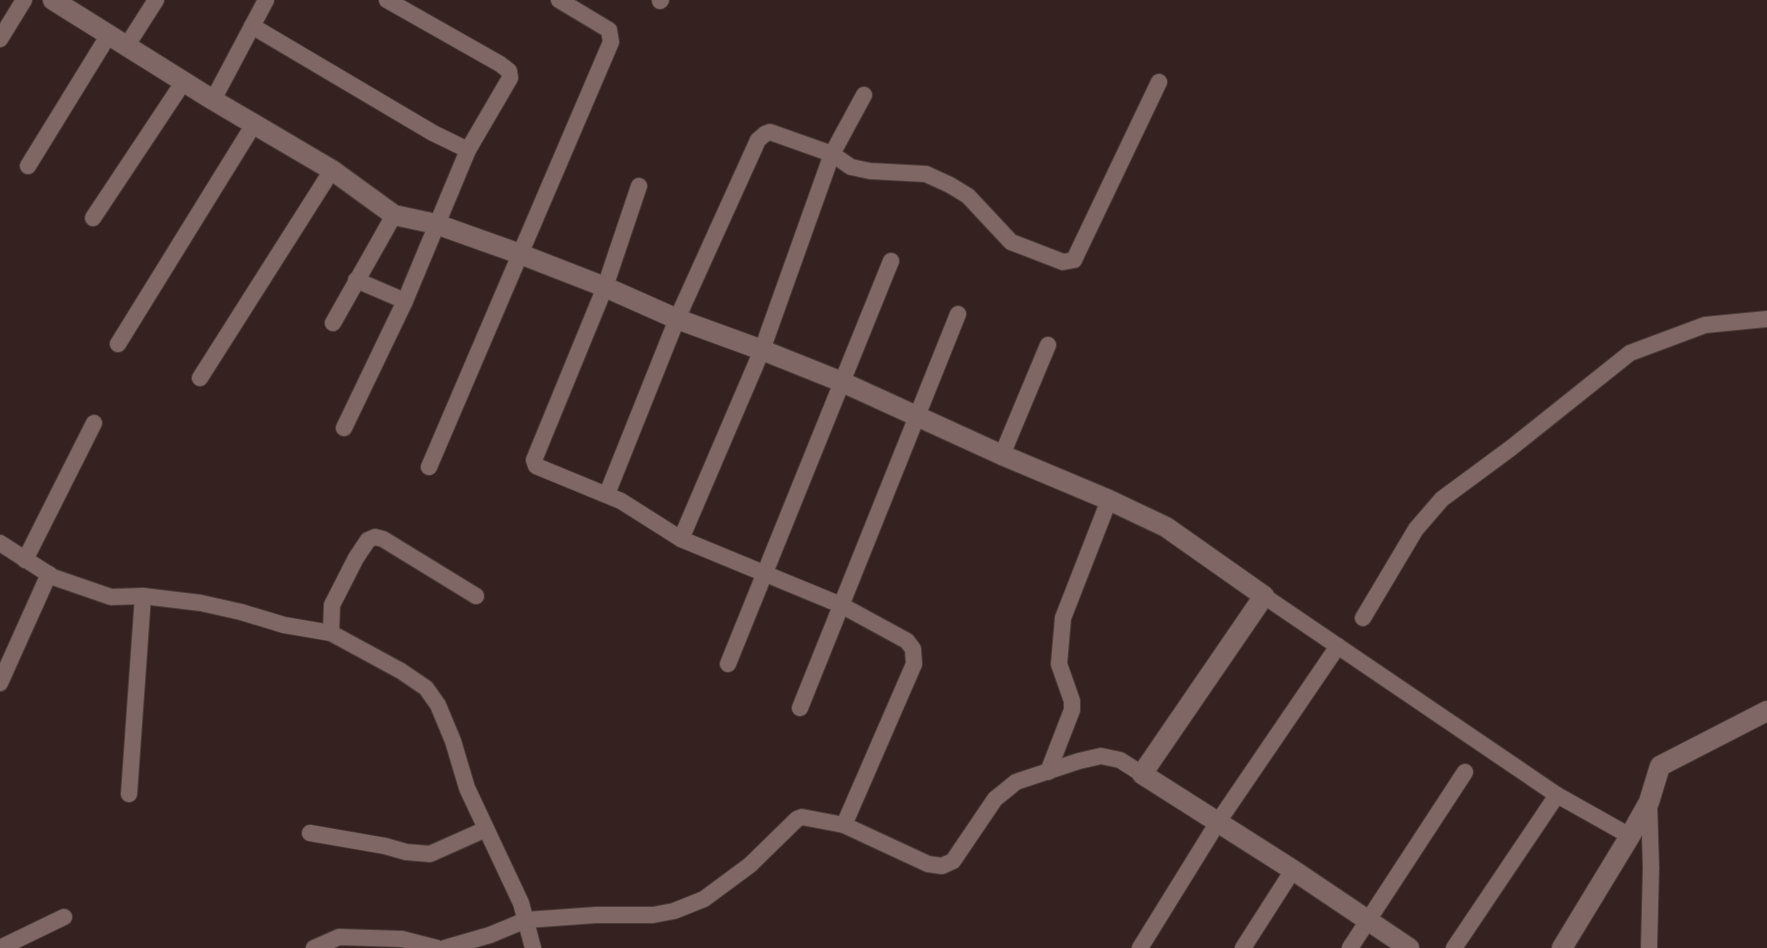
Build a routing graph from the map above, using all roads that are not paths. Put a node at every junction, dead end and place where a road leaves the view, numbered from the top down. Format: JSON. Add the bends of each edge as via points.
{"nodes":[{"id":1,"x":24,"y":0,"type":"edge"},
{"id":2,"x":53,"y":0,"type":"edge"},
{"id":3,"x":156,"y":0,"type":"edge"},
{"id":4,"x":266,"y":0,"type":"edge"},
{"id":5,"x":387,"y":0,"type":"edge"},
{"id":6,"x":560,"y":0,"type":"edge"},
{"id":7,"x":252,"y":26,"type":"junction"},
{"id":8,"x":108,"y":36,"type":"junction"},
{"id":9,"x":0,"y":39,"type":"edge"},
{"id":10,"x":126,"y":47,"type":"junction"},
{"id":11,"x":184,"y":81,"type":"junction"},
{"id":12,"x":1159,"y":82,"type":"dead end"},
{"id":13,"x":864,"y":95,"type":"dead end"},
{"id":14,"x":213,"y":100,"type":"junction"},
{"id":15,"x":254,"y":124,"type":"junction"},
{"id":16,"x":468,"y":150,"type":"junction"},
{"id":17,"x":832,"y":154,"type":"junction"},
{"id":18,"x":28,"y":166,"type":"dead end"},
{"id":19,"x":332,"y":170,"type":"junction"},
{"id":20,"x":639,"y":186,"type":"dead end"},
{"id":21,"x":394,"y":215,"type":"junction"},
{"id":22,"x":93,"y":218,"type":"dead end"},
{"id":23,"x":436,"y":224,"type":"junction"},
{"id":24,"x":520,"y":254,"type":"junction"},
{"id":25,"x":891,"y":260,"type":"dead end"},
{"id":26,"x":356,"y":280,"type":"junction"},
{"id":27,"x":605,"y":287,"type":"junction"},
{"id":28,"x":405,"y":301,"type":"junction"},
{"id":29,"x":958,"y":314,"type":"dead end"},
{"id":30,"x":677,"y":319,"type":"junction"},
{"id":31,"x":1767,"y":319,"type":"edge"},
{"id":32,"x":332,"y":324,"type":"dead end"},
{"id":33,"x":118,"y":344,"type":"dead end"},
{"id":34,"x":1048,"y":345,"type":"dead end"},
{"id":35,"x":762,"y":350,"type":"junction"},
{"id":36,"x":200,"y":378,"type":"dead end"},
{"id":37,"x":842,"y":382,"type":"junction"},
{"id":38,"x":917,"y":416,"type":"junction"},
{"id":39,"x":94,"y":423,"type":"dead end"},
{"id":40,"x":344,"y":428,"type":"dead end"},
{"id":41,"x":1002,"y":455,"type":"junction"},
{"id":42,"x":429,"y":467,"type":"dead end"},
{"id":43,"x":607,"y":494,"type":"junction"},
{"id":44,"x":1109,"y":500,"type":"junction"},
{"id":45,"x":681,"y":539,"type":"junction"},
{"id":46,"x":0,"y":543,"type":"edge"},
{"id":47,"x":25,"y":560,"type":"junction"},
{"id":48,"x":49,"y":574,"type":"junction"},
{"id":49,"x":763,"y":574,"type":"junction"},
{"id":50,"x":143,"y":596,"type":"junction"},
{"id":51,"x":476,"y":596,"type":"dead end"},
{"id":52,"x":1264,"y":596,"type":"junction"},
{"id":53,"x":841,"y":605,"type":"junction"},
{"id":54,"x":1363,"y":618,"type":"dead end"},
{"id":55,"x":331,"y":633,"type":"junction"},
{"id":56,"x":1338,"y":646,"type":"junction"},
{"id":57,"x":728,"y":664,"type":"dead end"},
{"id":58,"x":0,"y":684,"type":"edge"},
{"id":59,"x":800,"y":708,"type":"dead end"},
{"id":60,"x":1767,"y":711,"type":"edge"},
{"id":61,"x":1048,"y":772,"type":"junction"},
{"id":62,"x":1465,"y":772,"type":"dead end"},
{"id":63,"x":1142,"y":774,"type":"junction"},
{"id":64,"x":129,"y":794,"type":"dead end"},
{"id":65,"x":1557,"y":794,"type":"junction"},
{"id":66,"x":1648,"y":802,"type":"junction"},
{"id":67,"x":1218,"y":822,"type":"junction"},
{"id":68,"x":844,"y":825,"type":"junction"},
{"id":69,"x":486,"y":829,"type":"junction"},
{"id":70,"x":310,"y":833,"type":"dead end"},
{"id":71,"x":1630,"y":836,"type":"junction"},
{"id":72,"x":1294,"y":870,"type":"junction"},
{"id":73,"x":64,"y":917,"type":"dead end"},
{"id":74,"x":526,"y":920,"type":"junction"},
{"id":75,"x":1368,"y":921,"type":"junction"},
{"id":76,"x":0,"y":948,"type":"edge"},
{"id":77,"x":314,"y":948,"type":"edge"},
{"id":78,"x":437,"y":948,"type":"edge"},
{"id":79,"x":445,"y":948,"type":"edge"},
{"id":80,"x":533,"y":948,"type":"edge"},
{"id":81,"x":1140,"y":948,"type":"edge"},
{"id":82,"x":1243,"y":948,"type":"edge"},
{"id":83,"x":1350,"y":948,"type":"edge"},
{"id":84,"x":1409,"y":948,"type":"edge"},
{"id":85,"x":1454,"y":948,"type":"edge"},
{"id":86,"x":1562,"y":948,"type":"edge"},
{"id":87,"x":1649,"y":948,"type":"edge"}],
"edges":[{"from":1,"to":9,"type":"street"},
{"from":2,"to":8,"type":"street"},
{"from":3,"to":10,"type":"street"},
{"from":4,"to":7,"type":"street"},
{"from":5,"to":16,"type":"street","via":[[509,71],[510,78]]},
{"from":6,"to":24,"type":"street","via":[[609,30],[611,42]]},
{"from":7,"to":14,"type":"street"},
{"from":7,"to":16,"type":"street","via":[[433,133]]},
{"from":8,"to":10,"type":"street"},
{"from":8,"to":18,"type":"street"},
{"from":10,"to":11,"type":"street"},
{"from":11,"to":14,"type":"street"},
{"from":11,"to":22,"type":"street"},
{"from":12,"to":17,"type":"street","via":[[1074,260],[1069,262],[1011,242],[968,196],[938,179],[920,172],[870,171],[851,167]]},
{"from":13,"to":17,"type":"street"},
{"from":14,"to":15,"type":"street"},
{"from":15,"to":19,"type":"street"},
{"from":15,"to":33,"type":"street"},
{"from":16,"to":23,"type":"street"},
{"from":17,"to":30,"type":"street","via":[[770,132],[758,140]]},
{"from":17,"to":35,"type":"street"},
{"from":19,"to":21,"type":"street"},
{"from":19,"to":36,"type":"street"},
{"from":20,"to":27,"type":"street"},
{"from":21,"to":23,"type":"street"},
{"from":21,"to":26,"type":"street"},
{"from":23,"to":24,"type":"street"},
{"from":23,"to":28,"type":"street"},
{"from":24,"to":27,"type":"street"},
{"from":24,"to":42,"type":"street"},
{"from":25,"to":37,"type":"street"},
{"from":26,"to":28,"type":"street"},
{"from":26,"to":32,"type":"street"},
{"from":27,"to":30,"type":"street"},
{"from":27,"to":43,"type":"street","via":[[534,460],[536,466]]},
{"from":28,"to":40,"type":"street"},
{"from":29,"to":38,"type":"street"},
{"from":30,"to":35,"type":"street"},
{"from":30,"to":43,"type":"street"},
{"from":31,"to":54,"type":"street","via":[[1705,325],[1630,353],[1511,448],[1442,499],[1416,529]]},
{"from":34,"to":41,"type":"street"},
{"from":35,"to":37,"type":"street"},
{"from":35,"to":45,"type":"street"},
{"from":37,"to":38,"type":"street"},
{"from":37,"to":49,"type":"street"},
{"from":38,"to":41,"type":"street"},
{"from":38,"to":53,"type":"street"},
{"from":39,"to":47,"type":"street"},
{"from":41,"to":44,"type":"street"},
{"from":43,"to":45,"type":"street","via":[[621,500]]},
{"from":44,"to":52,"type":"street","via":[[1166,526]]},
{"from":44,"to":61,"type":"street","via":[[1063,618],[1059,664],[1072,700],[1072,710]]},
{"from":45,"to":49,"type":"street"},
{"from":46,"to":47,"type":"street"},
{"from":47,"to":48,"type":"street"},
{"from":48,"to":50,"type":"street","via":[[111,597]]},
{"from":48,"to":58,"type":"street"},
{"from":49,"to":53,"type":"street"},
{"from":49,"to":57,"type":"street"},
{"from":50,"to":55,"type":"street","via":[[201,603],[284,625]]},
{"from":50,"to":64,"type":"street"},
{"from":51,"to":55,"type":"street","via":[[383,539],[375,537],[368,540],[356,558],[332,605]]},
{"from":52,"to":56,"type":"street"},
{"from":52,"to":63,"type":"street"},
{"from":53,"to":59,"type":"street"},
{"from":53,"to":68,"type":"street","via":[[906,640],[913,649],[914,664]]},
{"from":55,"to":69,"type":"street","via":[[426,688],[438,705],[453,741],[467,788]]},
{"from":56,"to":65,"type":"street"},
{"from":56,"to":67,"type":"street"},
{"from":60,"to":66,"type":"street","via":[[1660,766]]},
{"from":61,"to":63,"type":"street","via":[[1101,756],[1120,760]]},
{"from":61,"to":68,"type":"street","via":[[1016,782],[995,799],[953,861],[942,866],[928,864]]},
{"from":62,"to":75,"type":"street"},
{"from":63,"to":67,"type":"street"},
{"from":65,"to":71,"type":"street"},
{"from":65,"to":85,"type":"street"},
{"from":66,"to":71,"type":"street"},
{"from":66,"to":87,"type":"street","via":[[1651,868]]},
{"from":67,"to":72,"type":"street"},
{"from":67,"to":81,"type":"street"},
{"from":68,"to":74,"type":"street","via":[[802,817],[745,870],[704,899],[674,911],[653,915],[596,915]]},
{"from":69,"to":70,"type":"street","via":[[430,854],[406,852]]},
{"from":69,"to":74,"type":"street","via":[[521,902]]},
{"from":71,"to":86,"type":"street"},
{"from":72,"to":75,"type":"street"},
{"from":72,"to":82,"type":"street"},
{"from":73,"to":76,"type":"street"},
{"from":74,"to":79,"type":"street","via":[[490,935]]},
{"from":74,"to":80,"type":"street"},
{"from":75,"to":83,"type":"street"},
{"from":75,"to":84,"type":"street"},
{"from":77,"to":78,"type":"street","via":[[339,937],[402,939]]}]}
